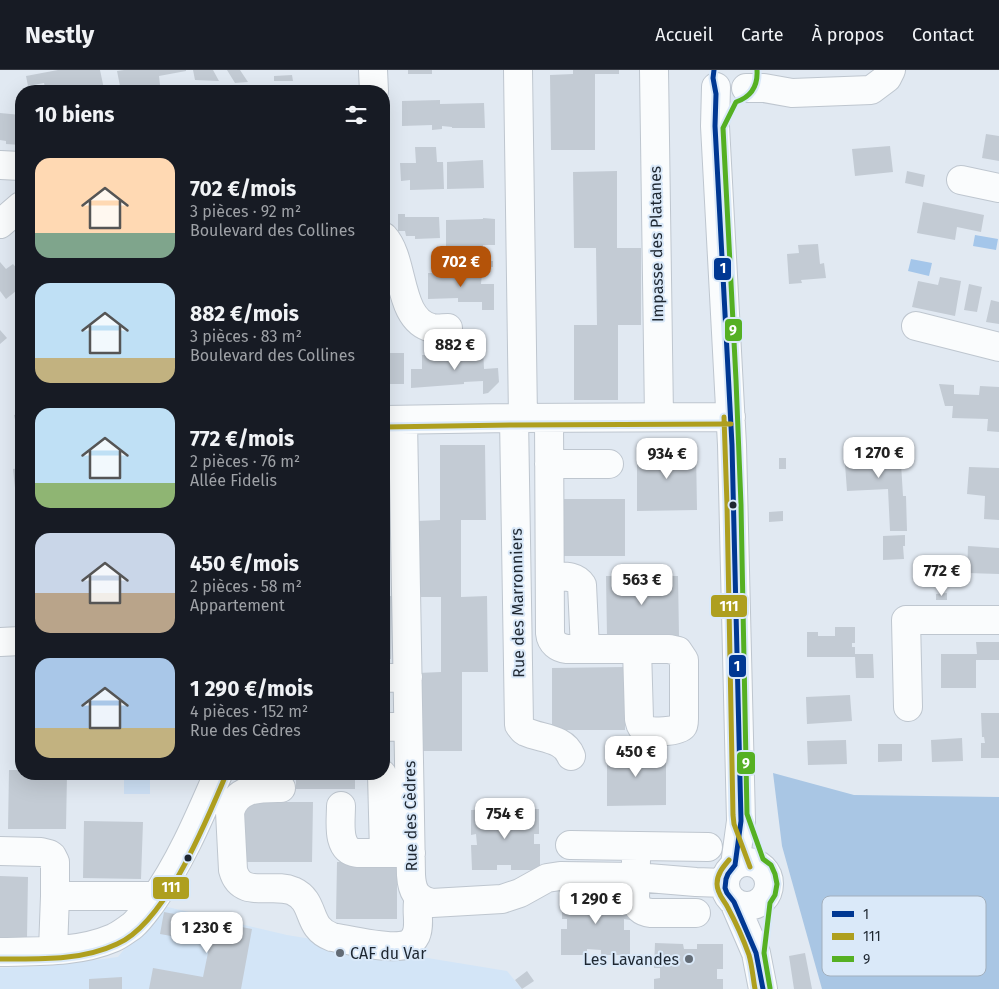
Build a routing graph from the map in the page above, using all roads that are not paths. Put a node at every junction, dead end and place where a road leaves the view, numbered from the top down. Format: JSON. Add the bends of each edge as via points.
{"nodes":[{"id":1,"x":374,"y":70,"type":"edge"},
{"id":2,"x":518,"y":70,"type":"edge"},
{"id":3,"x":654,"y":70,"type":"edge"},
{"id":4,"x":857,"y":70,"type":"edge"},
{"id":5,"x":891,"y":70,"type":"edge"},
{"id":6,"x":738,"y":81,"type":"edge"},
{"id":7,"x":374,"y":85,"type":"edge"},
{"id":8,"x":841,"y":91,"type":"junction"},
{"id":9,"x":0,"y":166,"type":"edge"},
{"id":10,"x":15,"y":166,"type":"edge"},
{"id":11,"x":960,"y":180,"type":"dead end"},
{"id":12,"x":999,"y":188,"type":"edge"},
{"id":13,"x":15,"y":211,"type":"edge"},
{"id":14,"x":0,"y":224,"type":"edge"},
{"id":15,"x":390,"y":246,"type":"edge"},
{"id":16,"x":916,"y":326,"type":"dead end"},
{"id":17,"x":448,"y":328,"type":"dead end"},
{"id":18,"x":999,"y":347,"type":"edge"},
{"id":19,"x":659,"y":417,"type":"junction"},
{"id":20,"x":731,"y":417,"type":"junction"},
{"id":21,"x":529,"y":418,"type":"junction"},
{"id":22,"x":393,"y":420,"type":"edge"},
{"id":23,"x":549,"y":464,"type":"junction"},
{"id":24,"x":609,"y":464,"type":"dead end"},
{"id":25,"x":394,"y":540,"type":"edge"},
{"id":26,"x":395,"y":575,"type":"edge"},
{"id":27,"x":999,"y":620,"type":"edge"},
{"id":28,"x":15,"y":641,"type":"edge"},
{"id":29,"x":0,"y":642,"type":"edge"},
{"id":30,"x":637,"y":649,"type":"dead end"},
{"id":31,"x":396,"y":677,"type":"edge"},
{"id":32,"x":908,"y":707,"type":"dead end"},
{"id":33,"x":396,"y":727,"type":"edge"},
{"id":34,"x":571,"y":756,"type":"dead end"},
{"id":35,"x":215,"y":780,"type":"edge"},
{"id":36,"x":382,"y":780,"type":"edge"},
{"id":37,"x":280,"y":788,"type":"dead end"},
{"id":38,"x":341,"y":806,"type":"dead end"},
{"id":39,"x":570,"y":845,"type":"dead end"},
{"id":40,"x":636,"y":846,"type":"junction"},
{"id":41,"x":708,"y":847,"type":"dead end"},
{"id":42,"x":0,"y":851,"type":"edge"},
{"id":43,"x":384,"y":853,"type":"junction"},
{"id":44,"x":411,"y":853,"type":"junction"},
{"id":45,"x":636,"y":877,"type":"junction"},
{"id":46,"x":738,"y":879,"type":"junction"},
{"id":47,"x":55,"y":896,"type":"junction"},
{"id":48,"x":156,"y":896,"type":"junction"},
{"id":49,"x":419,"y":897,"type":"junction"},
{"id":50,"x":763,"y":900,"type":"junction"},
{"id":51,"x":696,"y":913,"type":"dead end"},
{"id":52,"x":53,"y":950,"type":"junction"},
{"id":53,"x":0,"y":952,"type":"edge"},
{"id":54,"x":756,"y":953,"type":"junction"},
{"id":55,"x":763,"y":989,"type":"edge"}],
"edges":[{"from":1,"to":7,"type":"street"},
{"from":2,"to":21,"type":"street"},
{"from":3,"to":19,"type":"street","name":"Impasse des Platanes"},
{"from":4,"to":8,"type":"street","via":[[855,77]]},
{"from":5,"to":8,"type":"street","via":[[887,78],[871,90]]},
{"from":6,"to":8,"type":"street","via":[[792,93]]},
{"from":6,"to":20,"type":"street","via":[[715,126]]},
{"from":9,"to":10,"type":"street"},
{"from":11,"to":12,"type":"street"},
{"from":13,"to":14,"type":"street"},
{"from":15,"to":17,"type":"street","via":[[414,315],[422,324],[432,328]]},
{"from":16,"to":18,"type":"street"},
{"from":19,"to":20,"type":"street"},
{"from":19,"to":21,"type":"street"},
{"from":20,"to":46,"type":"street","via":[[741,821]]},
{"from":21,"to":22,"type":"street"},
{"from":21,"to":23,"type":"street"},
{"from":21,"to":34,"type":"street","name":"Rue des Marronniers","via":[[519,725],[530,734],[561,744]]},
{"from":22,"to":25,"type":"street","name":"Rue des Cèdres"},
{"from":23,"to":24,"type":"street"},
{"from":23,"to":30,"type":"street","via":[[552,639],[561,648]]},
{"from":25,"to":26,"type":"street","name":"Rue des Cèdres"},
{"from":26,"to":31,"type":"street","name":"Rue des Cèdres"},
{"from":27,"to":32,"type":"street","via":[[906,620]]},
{"from":28,"to":29,"type":"street"},
{"from":31,"to":33,"type":"street","name":"Rue des Cèdres"},
{"from":33,"to":44,"type":"street","name":"Rue des Cèdres"},
{"from":35,"to":48,"type":"street","via":[[181,854]]},
{"from":36,"to":43,"type":"street"},
{"from":37,"to":49,"type":"street","via":[[253,789],[236,798],[231,806],[233,870],[242,885],[292,891],[308,904],[317,928],[324,934],[385,945],[409,944],[414,939]]},
{"from":38,"to":43,"type":"street","via":[[343,844],[347,850]]},
{"from":39,"to":40,"type":"street"},
{"from":40,"to":41,"type":"street"},
{"from":40,"to":45,"type":"street"},
{"from":42,"to":47,"type":"street","via":[[41,852],[52,856],[55,862]]},
{"from":43,"to":44,"type":"street"},
{"from":44,"to":49,"type":"street","name":"Rue des Cèdres","via":[[412,883]]},
{"from":45,"to":46,"type":"street","via":[[696,882]]},
{"from":45,"to":49,"type":"street","via":[[546,878],[511,897],[485,901],[432,902]]},
{"from":45,"to":51,"type":"street","via":[[635,898],[642,911]]},
{"from":46,"to":50,"type":"street","via":[[744,906],[754,906]]},
{"from":46,"to":50,"type":"street","via":[[764,869],[770,885]]},
{"from":46,"to":54,"type":"street"},
{"from":47,"to":48,"type":"street"},
{"from":47,"to":52,"type":"street"},
{"from":48,"to":52,"type":"street","via":[[133,925],[114,937]]},
{"from":50,"to":54,"type":"street"},
{"from":52,"to":53,"type":"street"},
{"from":54,"to":55,"type":"street"}]}
